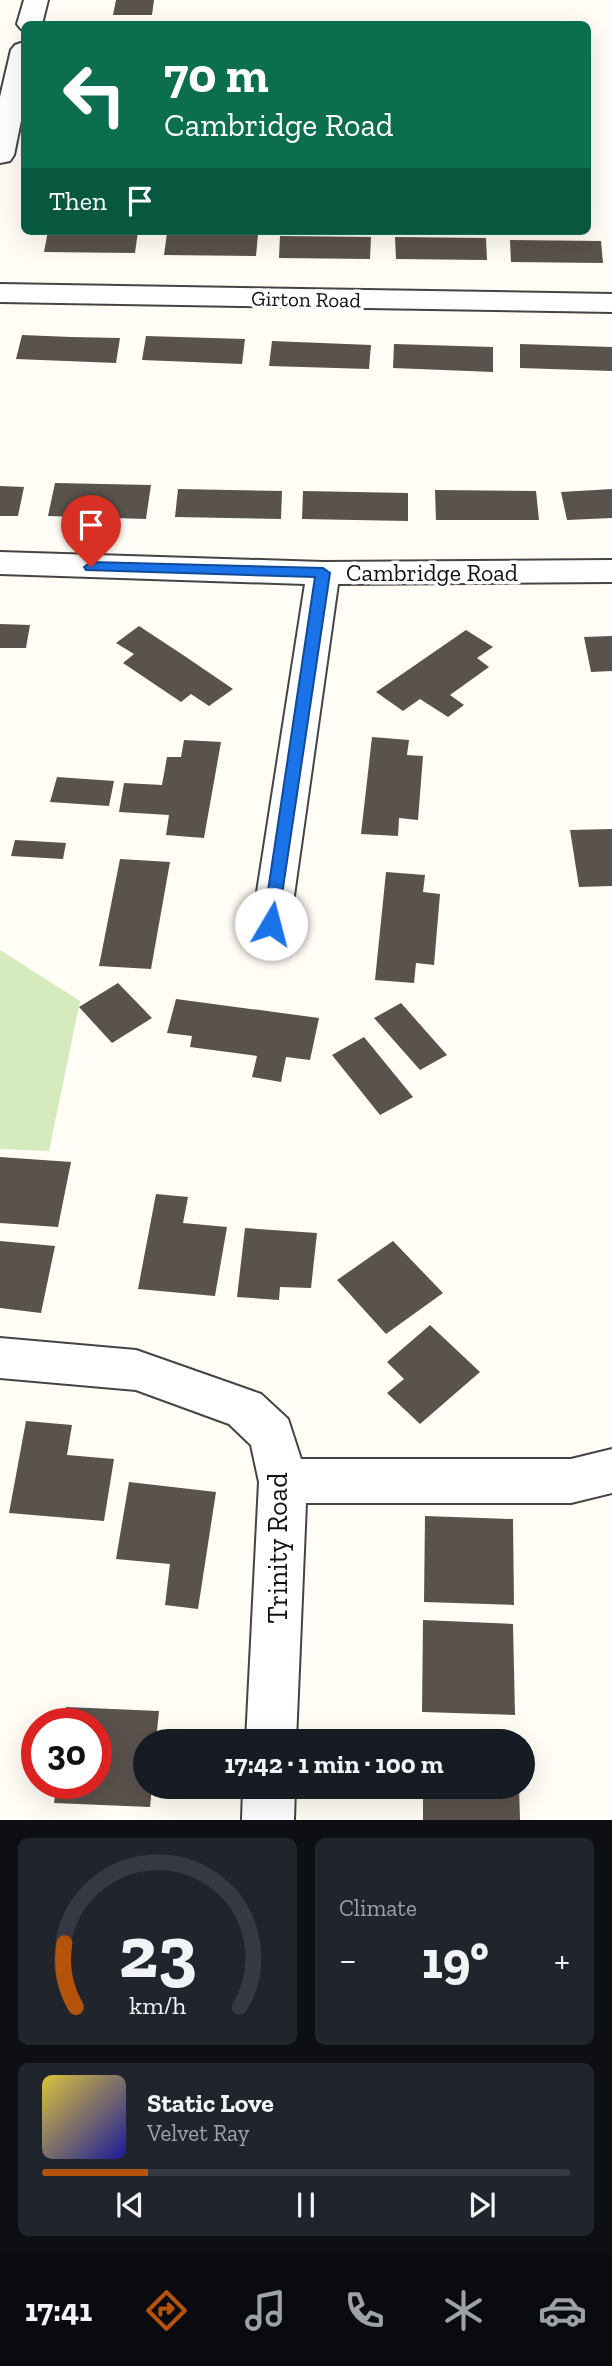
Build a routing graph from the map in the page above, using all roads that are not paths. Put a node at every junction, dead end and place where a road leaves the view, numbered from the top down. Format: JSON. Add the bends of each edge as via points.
{"nodes":[{"id":1,"x":36,"y":0,"type":"edge"},
{"id":2,"x":31,"y":21,"type":"edge"},
{"id":3,"x":21,"y":63,"type":"edge"},
{"id":4,"x":0,"y":155,"type":"edge"},
{"id":5,"x":0,"y":293,"type":"edge"},
{"id":6,"x":612,"y":303,"type":"edge"},
{"id":7,"x":0,"y":563,"type":"edge"},
{"id":8,"x":612,"y":570,"type":"edge"},
{"id":9,"x":323,"y":573,"type":"junction"},
{"id":10,"x":271,"y":924,"type":"dead end"},
{"id":11,"x":0,"y":1358,"type":"edge"},
{"id":12,"x":612,"y":1471,"type":"edge"},
{"id":13,"x":283,"y":1482,"type":"junction"},
{"id":14,"x":272,"y":1729,"type":"edge"},
{"id":15,"x":269,"y":1799,"type":"edge"},
{"id":16,"x":268,"y":1820,"type":"edge"}],
"edges":[{"from":1,"to":2,"type":"street"},
{"from":3,"to":4,"type":"street"},
{"from":5,"to":6,"type":"street","name":"Girton Road"},
{"from":7,"to":9,"type":"street","name":"Cambridge Road"},
{"from":8,"to":9,"type":"street","name":"Cambridge Road"},
{"from":9,"to":10,"type":"street"},
{"from":11,"to":13,"type":"street","name":"Trinity Road","via":[[136,1370],[245,1409],[272,1434]]},
{"from":12,"to":13,"type":"street","via":[[571,1481]]},
{"from":13,"to":14,"type":"street","name":"Trinity Road"},
{"from":15,"to":16,"type":"street"}]}
